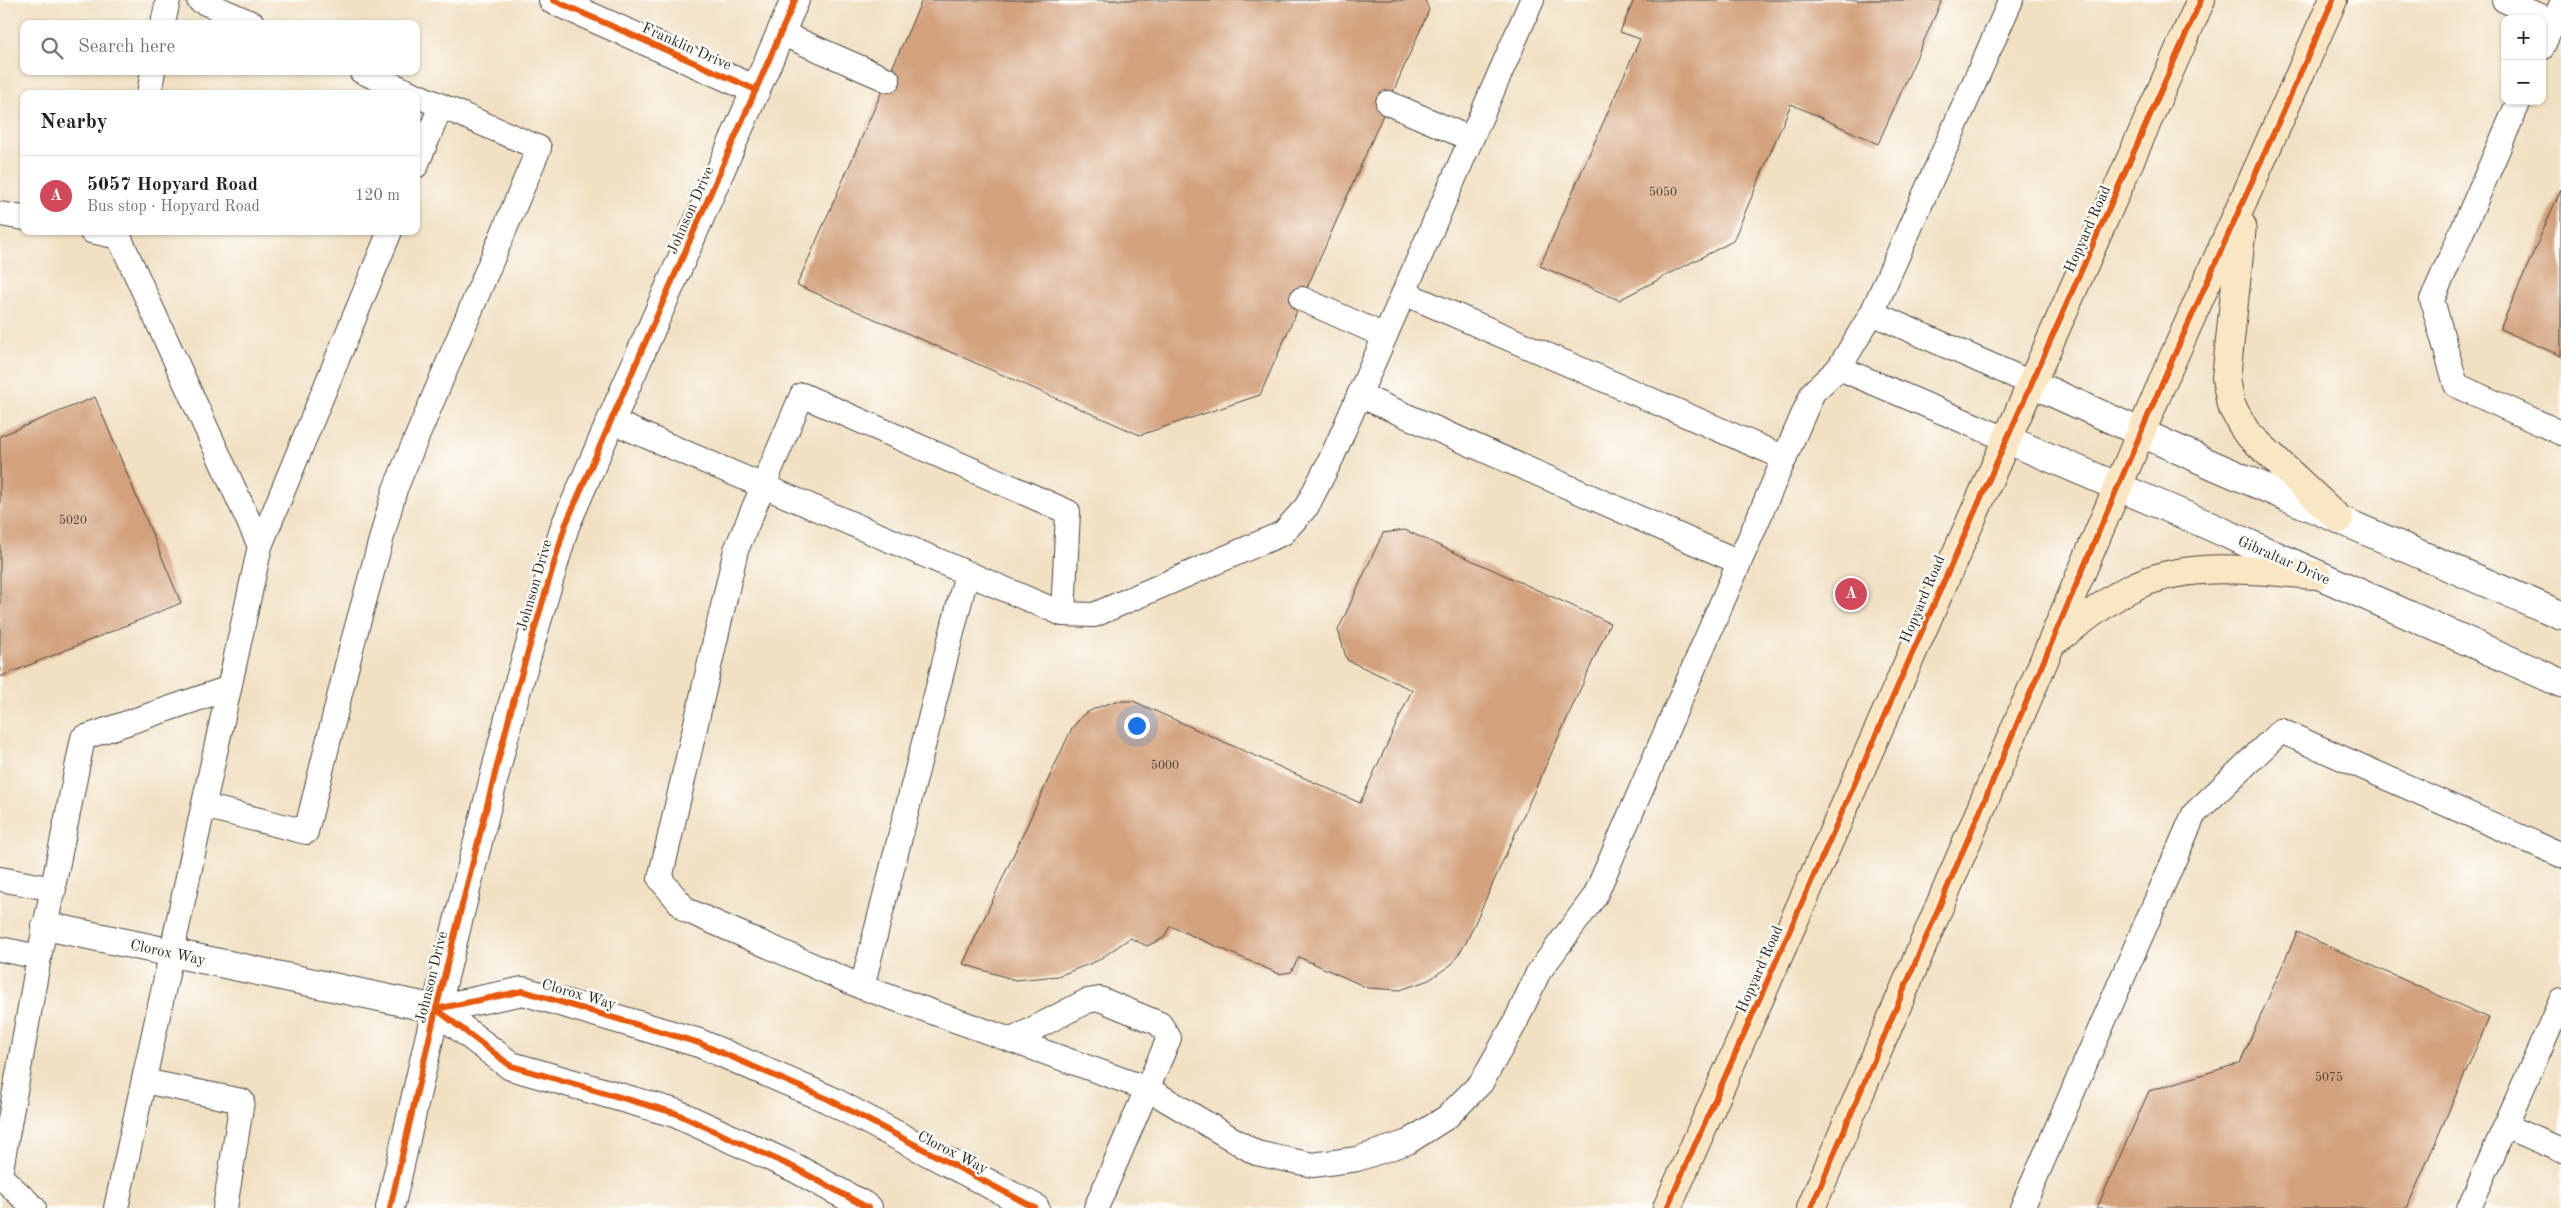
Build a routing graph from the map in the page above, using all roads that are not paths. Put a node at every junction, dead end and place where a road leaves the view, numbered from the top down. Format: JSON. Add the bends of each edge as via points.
{"nodes":[{"id":1,"x":168,"y":0,"type":"edge"},
{"id":2,"x":199,"y":0,"type":"edge"},
{"id":3,"x":553,"y":0,"type":"edge"},
{"id":4,"x":794,"y":0,"type":"edge"},
{"id":5,"x":1532,"y":0,"type":"edge"},
{"id":6,"x":2012,"y":0,"type":"edge"},
{"id":7,"x":2202,"y":0,"type":"edge"},
{"id":8,"x":2333,"y":0,"type":"edge"},
{"id":9,"x":2504,"y":0,"type":"edge"},
{"id":10,"x":2559,"y":17,"type":"edge"},
{"id":11,"x":164,"y":20,"type":"edge"},
{"id":12,"x":244,"y":20,"type":"edge"},
{"id":13,"x":781,"y":33,"type":"junction"},
{"id":14,"x":2546,"y":41,"type":"edge"},
{"id":15,"x":152,"y":75,"type":"edge"},
{"id":16,"x":370,"y":75,"type":"edge"},
{"id":17,"x":888,"y":80,"type":"dead end"},
{"id":18,"x":150,"y":90,"type":"edge"},
{"id":19,"x":404,"y":90,"type":"edge"},
{"id":20,"x":756,"y":90,"type":"junction"},
{"id":21,"x":420,"y":97,"type":"edge"},
{"id":22,"x":1388,"y":103,"type":"dead end"},
{"id":23,"x":2517,"y":105,"type":"edge"},
{"id":24,"x":441,"y":106,"type":"junction"},
{"id":25,"x":1471,"y":139,"type":"junction"},
{"id":26,"x":420,"y":156,"type":"edge"},
{"id":27,"x":2244,"y":202,"type":"junction"},
{"id":28,"x":0,"y":214,"type":"edge"},
{"id":29,"x":20,"y":217,"type":"edge"},
{"id":30,"x":119,"y":235,"type":"edge"},
{"id":31,"x":388,"y":235,"type":"edge"},
{"id":32,"x":1404,"y":293,"type":"junction"},
{"id":33,"x":1302,"y":299,"type":"dead end"},
{"id":34,"x":1872,"y":313,"type":"junction"},
{"id":35,"x":1385,"y":336,"type":"junction"},
{"id":36,"x":1838,"y":368,"type":"junction"},
{"id":37,"x":2031,"y":383,"type":"junction"},
{"id":38,"x":1359,"y":395,"type":"junction"},
{"id":39,"x":611,"y":421,"type":"junction"},
{"id":40,"x":2142,"y":433,"type":"junction"},
{"id":41,"x":2561,"y":433,"type":"edge"},
{"id":42,"x":2006,"y":439,"type":"junction"},
{"id":43,"x":1785,"y":458,"type":"junction"},
{"id":44,"x":763,"y":486,"type":"junction"},
{"id":45,"x":2119,"y":488,"type":"junction"},
{"id":46,"x":2339,"y":519,"type":"junction"},
{"id":47,"x":260,"y":546,"type":"junction"},
{"id":48,"x":1739,"y":562,"type":"junction"},
{"id":49,"x":966,"y":573,"type":"junction"},
{"id":50,"x":2317,"y":575,"type":"junction"},
{"id":51,"x":1064,"y":614,"type":"junction"},
{"id":52,"x":2561,"y":615,"type":"edge"},
{"id":53,"x":2053,"y":642,"type":"junction"},
{"id":54,"x":2561,"y":683,"type":"edge"},
{"id":55,"x":229,"y":688,"type":"junction"},
{"id":56,"x":204,"y":806,"type":"junction"},
{"id":57,"x":2561,"y":855,"type":"edge"},
{"id":58,"x":0,"y":879,"type":"edge"},
{"id":59,"x":54,"y":888,"type":"junction"},
{"id":60,"x":46,"y":926,"type":"junction"},
{"id":61,"x":0,"y":949,"type":"edge"},
{"id":62,"x":172,"y":953,"type":"junction"},
{"id":63,"x":39,"y":957,"type":"junction"},
{"id":64,"x":862,"y":987,"type":"junction"},
{"id":65,"x":2561,"y":1001,"type":"edge"},
{"id":66,"x":436,"y":1009,"type":"junction"},
{"id":67,"x":1012,"y":1040,"type":"junction"},
{"id":68,"x":144,"y":1080,"type":"junction"},
{"id":69,"x":1148,"y":1089,"type":"junction"},
{"id":70,"x":2506,"y":1126,"type":"junction"},
{"id":71,"x":2561,"y":1150,"type":"edge"},
{"id":72,"x":0,"y":1176,"type":"edge"},
{"id":73,"x":34,"y":1208,"type":"edge"},
{"id":74,"x":116,"y":1208,"type":"edge"},
{"id":75,"x":225,"y":1208,"type":"edge"},
{"id":76,"x":390,"y":1208,"type":"edge"},
{"id":77,"x":868,"y":1208,"type":"edge"},
{"id":78,"x":1035,"y":1208,"type":"edge"},
{"id":79,"x":1096,"y":1208,"type":"edge"},
{"id":80,"x":1667,"y":1208,"type":"edge"},
{"id":81,"x":1811,"y":1208,"type":"edge"},
{"id":82,"x":2022,"y":1208,"type":"edge"},
{"id":83,"x":2469,"y":1208,"type":"edge"}],
"edges":[{"from":1,"to":11,"type":"lane"},
{"from":2,"to":12,"type":"lane"},
{"from":3,"to":20,"type":"street","name":"Franklin Drive"},
{"from":4,"to":13,"type":"street","name":"Johnson Drive"},
{"from":5,"to":25,"type":"lane"},
{"from":6,"to":34,"type":"lane"},
{"from":7,"to":37,"type":"main road","name":"Hopyard Road"},
{"from":8,"to":27,"type":"main road"},
{"from":9,"to":10,"type":"lane"},
{"from":10,"to":14,"type":"lane"},
{"from":13,"to":17,"type":"lane"},
{"from":13,"to":20,"type":"street","name":"Johnson Drive"},
{"from":15,"to":18,"type":"lane"},
{"from":16,"to":19,"type":"lane"},
{"from":20,"to":39,"type":"street","name":"Johnson Drive"},
{"from":21,"to":24,"type":"lane"},
{"from":22,"to":25,"type":"lane"},
{"from":23,"to":41,"type":"lane","via":[[2432,300],[2456,385]]},
{"from":24,"to":26,"type":"lane"},
{"from":24,"to":56,"type":"lane","via":[[539,148],[396,488],[352,645],[306,832]]},
{"from":25,"to":32,"type":"lane"},
{"from":27,"to":40,"type":"main road"},
{"from":27,"to":46,"type":"main road","via":[[2226,378],[2231,405],[2246,432]]},
{"from":28,"to":29,"type":"lane"},
{"from":30,"to":47,"type":"lane"},
{"from":31,"to":47,"type":"lane"},
{"from":32,"to":35,"type":"lane"},
{"from":32,"to":43,"type":"lane"},
{"from":33,"to":35,"type":"lane"},
{"from":34,"to":36,"type":"lane"},
{"from":34,"to":37,"type":"lane"},
{"from":35,"to":38,"type":"lane"},
{"from":36,"to":42,"type":"lane"},
{"from":36,"to":43,"type":"lane","via":[[1813,392]]},
{"from":37,"to":40,"type":"street"},
{"from":37,"to":42,"type":"main road","name":"Hopyard Road"},
{"from":38,"to":48,"type":"lane"},
{"from":38,"to":51,"type":"lane","via":[[1307,506],[1283,533],[1094,615]]},
{"from":39,"to":44,"type":"lane"},
{"from":39,"to":66,"type":"street","name":"Johnson Drive","via":[[559,544],[512,706]]},
{"from":40,"to":45,"type":"main road"},
{"from":40,"to":46,"type":"street"},
{"from":42,"to":45,"type":"street","name":"Gibraltar Drive"},
{"from":42,"to":80,"type":"main road","name":"Hopyard Road"},
{"from":43,"to":48,"type":"lane"},
{"from":44,"to":49,"type":"lane"},
{"from":44,"to":51,"type":"lane","via":[[802,394],[1068,512]]},
{"from":44,"to":64,"type":"lane","via":[[736,550],[660,879],[686,910]]},
{"from":45,"to":50,"type":"street","name":"Gibraltar Drive"},
{"from":45,"to":53,"type":"main road"},
{"from":46,"to":52,"type":"street"},
{"from":47,"to":55,"type":"lane"},
{"from":48,"to":69,"type":"lane","via":[[1595,896],[1538,973],[1515,1023],[1481,1083],[1447,1117],[1408,1142],[1357,1159],[1313,1165],[1256,1153]]},
{"from":49,"to":51,"type":"lane"},
{"from":49,"to":64,"type":"lane"},
{"from":50,"to":53,"type":"main road","via":[[2202,568],[2164,574],[2128,590]]},
{"from":50,"to":54,"type":"street","name":"Gibraltar Drive"},
{"from":53,"to":81,"type":"main road"},
{"from":55,"to":56,"type":"lane"},
{"from":55,"to":59,"type":"lane","via":[[83,738]]},
{"from":56,"to":62,"type":"lane"},
{"from":57,"to":82,"type":"lane","via":[[2281,731],[2194,814]]},
{"from":58,"to":59,"type":"lane"},
{"from":59,"to":60,"type":"lane"},
{"from":60,"to":62,"type":"street","name":"Clorox Way"},
{"from":60,"to":63,"type":"lane"},
{"from":61,"to":63,"type":"lane"},
{"from":62,"to":66,"type":"street","name":"Clorox Way"},
{"from":62,"to":68,"type":"lane"},
{"from":63,"to":72,"type":"lane"},
{"from":64,"to":67,"type":"lane"},
{"from":65,"to":70,"type":"lane"},
{"from":66,"to":76,"type":"street","name":"Johnson Drive"},
{"from":66,"to":77,"type":"street","name":"Clorox Way","via":[[511,1066],[676,1113],[796,1168]]},
{"from":66,"to":78,"type":"street","name":"Clorox Way","via":[[523,991],[699,1043],[828,1099]]},
{"from":67,"to":69,"type":"lane"},
{"from":67,"to":69,"type":"lane","via":[[1087,1001],[1100,999],[1160,1024],[1169,1038]]},
{"from":68,"to":74,"type":"lane"},
{"from":68,"to":75,"type":"lane","via":[[242,1102]]},
{"from":69,"to":79,"type":"lane"},
{"from":70,"to":71,"type":"lane"},
{"from":70,"to":83,"type":"lane"},
{"from":72,"to":73,"type":"lane"}]}
